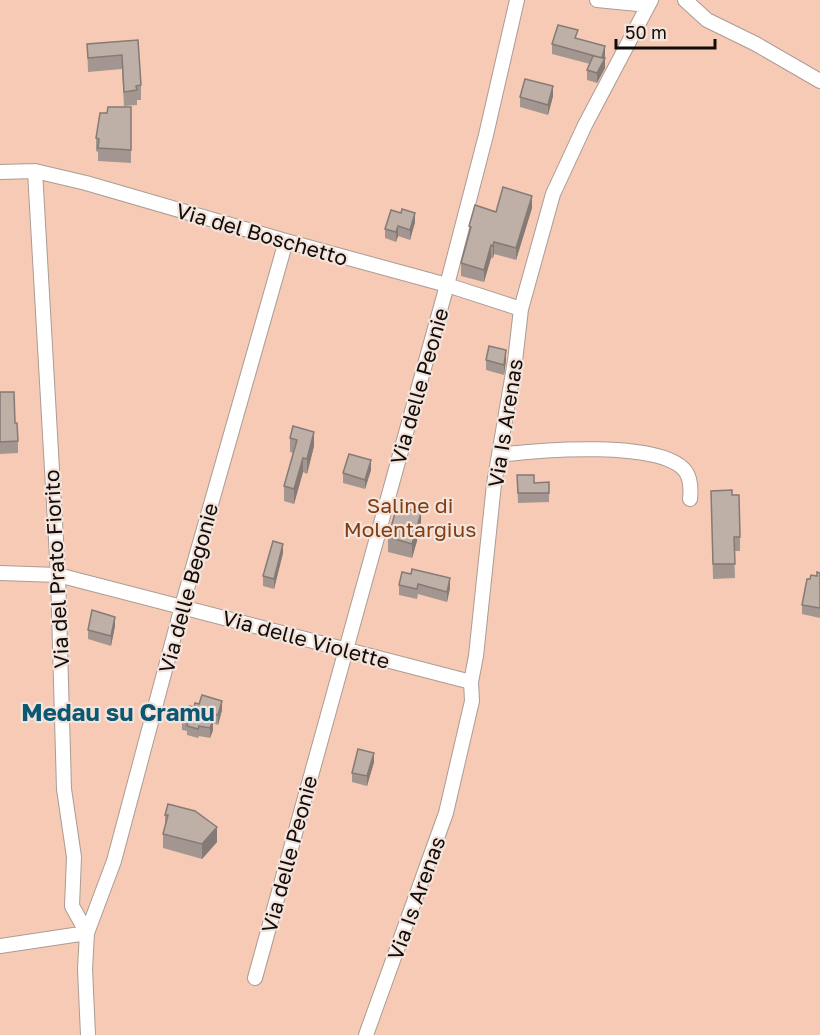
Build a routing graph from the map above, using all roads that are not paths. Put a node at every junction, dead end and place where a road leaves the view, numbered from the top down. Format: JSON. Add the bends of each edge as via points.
{"nodes":[{"id":1,"x":517,"y":0,"type":"edge"},
{"id":2,"x":597,"y":0,"type":"edge"},
{"id":3,"x":685,"y":0,"type":"edge"},
{"id":4,"x":650,"y":2,"type":"edge"},
{"id":5,"x":820,"y":81,"type":"edge"},
{"id":6,"x":35,"y":171,"type":"junction"},
{"id":7,"x":0,"y":172,"type":"edge"},
{"id":8,"x":286,"y":241,"type":"junction"},
{"id":9,"x":447,"y":285,"type":"junction"},
{"id":10,"x":521,"y":309,"type":"junction"},
{"id":11,"x":499,"y":455,"type":"junction"},
{"id":12,"x":690,"y":499,"type":"dead end"},
{"id":13,"x":0,"y":573,"type":"edge"},
{"id":14,"x":58,"y":575,"type":"junction"},
{"id":15,"x":182,"y":606,"type":"junction"},
{"id":16,"x":345,"y":650,"type":"junction"},
{"id":17,"x":471,"y":682,"type":"junction"},
{"id":18,"x":87,"y":933,"type":"junction"},
{"id":19,"x":0,"y":946,"type":"edge"},
{"id":20,"x":255,"y":978,"type":"dead end"},
{"id":21,"x":88,"y":1035,"type":"edge"},
{"id":22,"x":366,"y":1035,"type":"edge"}],
"edges":[{"from":1,"to":9,"type":"street","name":"Via delle Peonie"},
{"from":2,"to":4,"type":"street"},
{"from":3,"to":5,"type":"street","via":[[707,20]]},
{"from":4,"to":10,"type":"street","name":"Via Is Arenas","via":[[553,194]]},
{"from":6,"to":7,"type":"street","name":"Via del Boschetto"},
{"from":6,"to":8,"type":"street","name":"Via del Boschetto"},
{"from":6,"to":14,"type":"street","name":"Via del Prato Fiorito"},
{"from":8,"to":9,"type":"street","name":"Via del Boschetto"},
{"from":8,"to":15,"type":"street","name":"Via delle Begonie"},
{"from":9,"to":10,"type":"street","name":"Via del Boschetto"},
{"from":9,"to":16,"type":"street","name":"Via delle Peonie"},
{"from":10,"to":11,"type":"street","name":"Via Is Arenas"},
{"from":11,"to":12,"type":"street","via":[[537,450],[633,451],[656,455],[675,462],[687,473]]},
{"from":11,"to":17,"type":"street","name":"Via Is Arenas"},
{"from":13,"to":14,"type":"street","name":"Via delle Violette"},
{"from":14,"to":15,"type":"street","name":"Via delle Violette"},
{"from":14,"to":18,"type":"street","name":"Via del Prato Fiorito","via":[[64,789],[74,857],[72,906]]},
{"from":15,"to":16,"type":"street","name":"Via delle Violette"},
{"from":15,"to":18,"type":"street","name":"Via delle Begonie","via":[[114,861]]},
{"from":16,"to":17,"type":"street","name":"Via delle Violette"},
{"from":16,"to":20,"type":"street","name":"Via delle Peonie"},
{"from":17,"to":22,"type":"street","name":"Via Is Arenas","via":[[472,701],[446,813]]},
{"from":18,"to":19,"type":"street"},
{"from":18,"to":21,"type":"street"}]}
